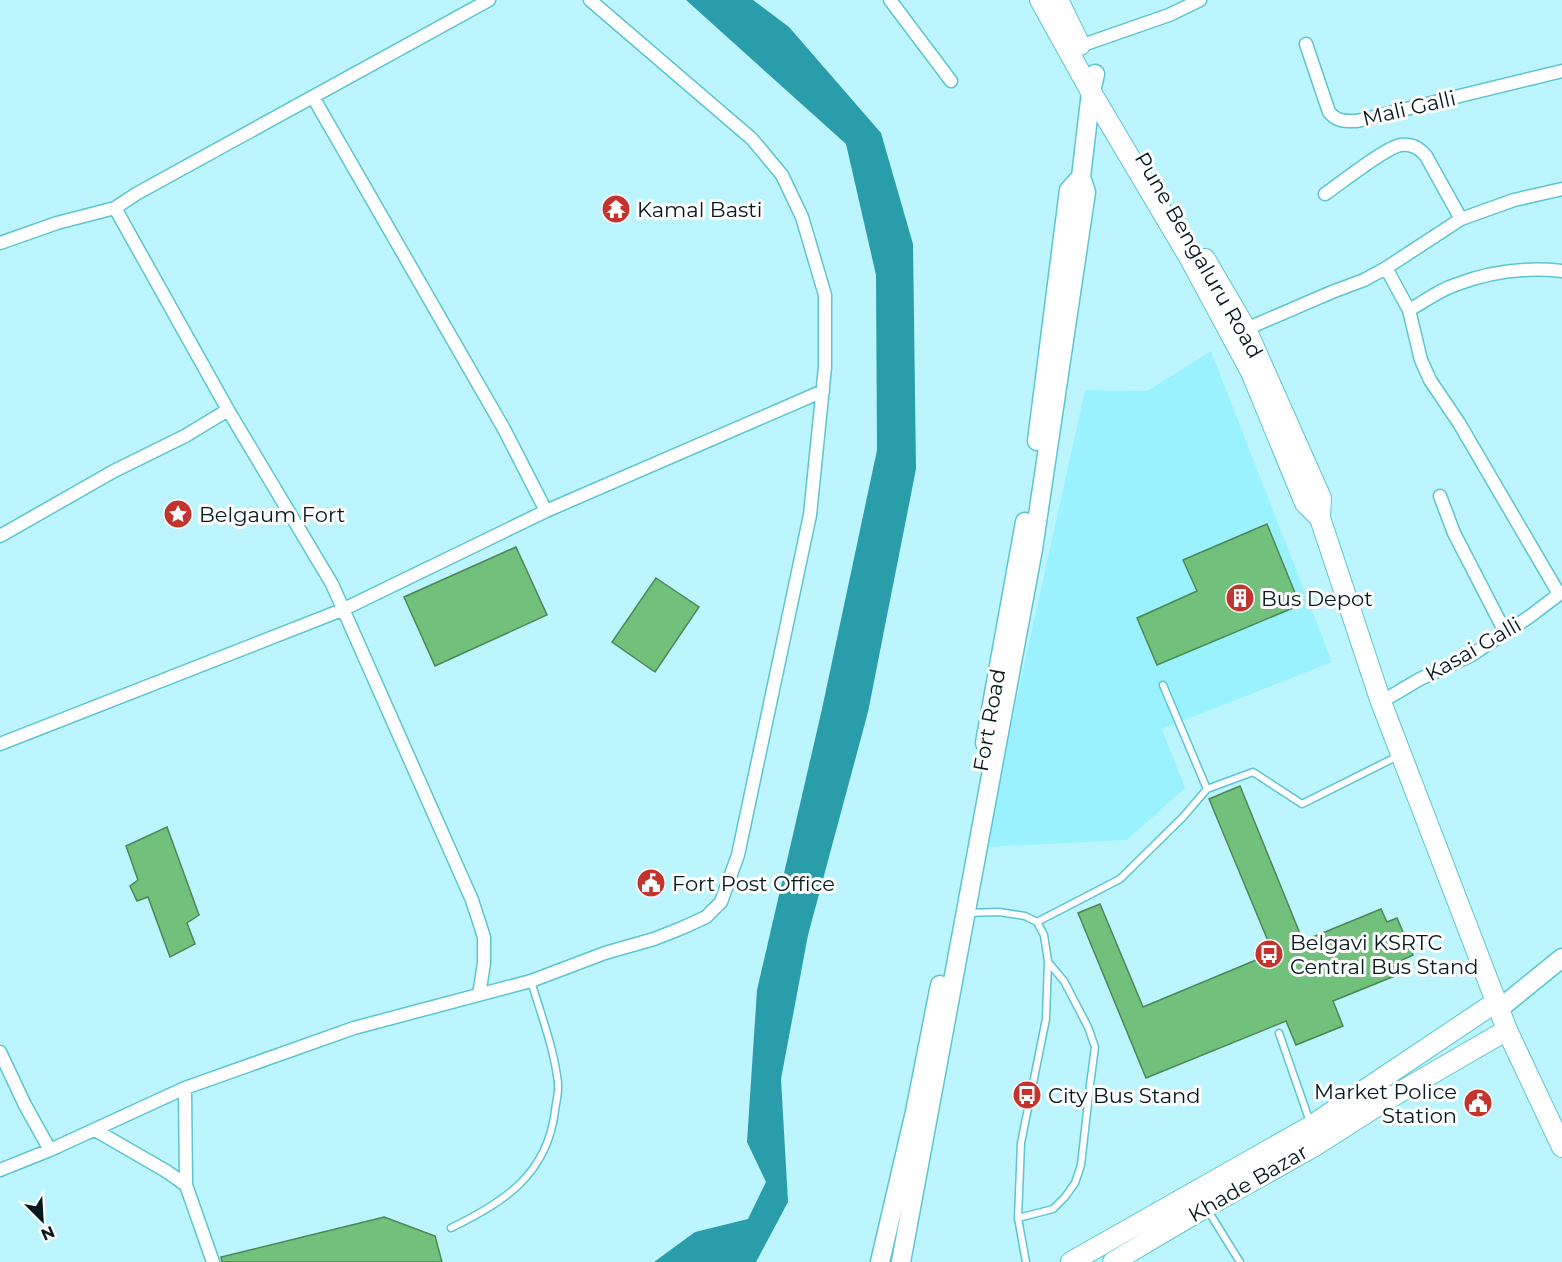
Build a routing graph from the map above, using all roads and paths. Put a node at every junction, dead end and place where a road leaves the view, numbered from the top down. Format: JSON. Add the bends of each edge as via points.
{"nodes":[{"id":1,"x":489,"y":0,"type":"edge"},
{"id":2,"x":590,"y":0,"type":"edge"},
{"id":3,"x":890,"y":0,"type":"edge"},
{"id":4,"x":1200,"y":0,"type":"edge"},
{"id":5,"x":1047,"y":1,"type":"edge"},
{"id":6,"x":1306,"y":44,"type":"dead end"},
{"id":7,"x":1080,"y":46,"type":"junction"},
{"id":8,"x":1562,"y":71,"type":"edge"},
{"id":9,"x":951,"y":81,"type":"dead end"},
{"id":10,"x":1093,"y":83,"type":"junction"},
{"id":11,"x":314,"y":97,"type":"junction"},
{"id":12,"x":1562,"y":189,"type":"edge"},
{"id":13,"x":1325,"y":194,"type":"dead end"},
{"id":14,"x":115,"y":208,"type":"junction"},
{"id":15,"x":1461,"y":219,"type":"junction"},
{"id":16,"x":0,"y":243,"type":"edge"},
{"id":17,"x":1386,"y":268,"type":"junction"},
{"id":18,"x":1562,"y":270,"type":"edge"},
{"id":19,"x":1409,"y":310,"type":"junction"},
{"id":20,"x":1246,"y":329,"type":"junction"},
{"id":21,"x":823,"y":391,"type":"junction"},
{"id":22,"x":228,"y":410,"type":"junction"},
{"id":23,"x":1440,"y":496,"type":"dead end"},
{"id":24,"x":546,"y":511,"type":"junction"},
{"id":25,"x":1320,"y":518,"type":"junction"},
{"id":26,"x":0,"y":536,"type":"edge"},
{"id":27,"x":1561,"y":593,"type":"edge"},
{"id":28,"x":342,"y":610,"type":"junction"},
{"id":29,"x":1505,"y":632,"type":"junction"},
{"id":30,"x":1162,"y":685,"type":"dead end"},
{"id":31,"x":1381,"y":702,"type":"junction"},
{"id":32,"x":0,"y":744,"type":"edge"},
{"id":33,"x":1401,"y":754,"type":"junction"},
{"id":34,"x":1207,"y":789,"type":"junction"},
{"id":35,"x":960,"y":913,"type":"junction"},
{"id":36,"x":1037,"y":922,"type":"junction"},
{"id":37,"x":1562,"y":958,"type":"edge"},
{"id":38,"x":1048,"y":961,"type":"junction"},
{"id":39,"x":531,"y":981,"type":"junction"},
{"id":40,"x":478,"y":995,"type":"junction"},
{"id":41,"x":1498,"y":1005,"type":"junction"},
{"id":42,"x":1507,"y":1029,"type":"junction"},
{"id":43,"x":1279,"y":1033,"type":"dead end"},
{"id":44,"x":0,"y":1052,"type":"edge"},
{"id":45,"x":5,"y":1071,"type":"edge"},
{"id":46,"x":185,"y":1088,"type":"junction"},
{"id":47,"x":1311,"y":1126,"type":"junction"},
{"id":48,"x":94,"y":1130,"type":"junction"},
{"id":49,"x":1562,"y":1147,"type":"edge"},
{"id":50,"x":50,"y":1150,"type":"junction"},
{"id":51,"x":0,"y":1170,"type":"edge"},
{"id":52,"x":186,"y":1185,"type":"junction"},
{"id":53,"x":1206,"y":1207,"type":"junction"},
{"id":54,"x":1018,"y":1218,"type":"junction"},
{"id":55,"x":451,"y":1228,"type":"dead end"},
{"id":56,"x":213,"y":1262,"type":"edge"},
{"id":57,"x":880,"y":1262,"type":"edge"},
{"id":58,"x":900,"y":1262,"type":"edge"},
{"id":59,"x":1026,"y":1262,"type":"edge"},
{"id":60,"x":1071,"y":1262,"type":"edge"},
{"id":61,"x":1113,"y":1262,"type":"edge"},
{"id":62,"x":1240,"y":1262,"type":"edge"}],
"edges":[{"from":1,"to":11,"type":"street"},
{"from":2,"to":21,"type":"street","via":[[752,139],[782,175],[802,217],[825,295]]},
{"from":3,"to":9,"type":"street"},
{"from":4,"to":7,"type":"street"},
{"from":5,"to":7,"type":"main road","name":"Pune Bengaluru Road"},
{"from":5,"to":10,"type":"main road"},
{"from":6,"to":8,"type":"street","name":"Mali Galli","via":[[1329,112],[1335,119],[1345,121]]},
{"from":7,"to":10,"type":"main road","name":"Pune Bengaluru Road"},
{"from":10,"to":20,"type":"main road","name":"Pune Bengaluru Road"},
{"from":10,"to":25,"type":"main road","via":[[1251,372],[1305,503]]},
{"from":10,"to":35,"type":"main road","name":"Fort Road","via":[[1081,177],[1069,190],[1032,484]]},
{"from":11,"to":14,"type":"street"},
{"from":11,"to":24,"type":"street","via":[[504,429]]},
{"from":12,"to":15,"type":"street","via":[[1514,200]]},
{"from":13,"to":15,"type":"street","via":[[1387,151],[1398,145],[1410,145],[1426,156]]},
{"from":14,"to":16,"type":"street"},
{"from":14,"to":22,"type":"street"},
{"from":15,"to":17,"type":"street"},
{"from":17,"to":19,"type":"street"},
{"from":17,"to":20,"type":"street"},
{"from":18,"to":19,"type":"street","via":[[1492,273],[1453,285]]},
{"from":19,"to":27,"type":"street","via":[[1430,380]]},
{"from":20,"to":25,"type":"main road","name":"Pune Bengaluru Road","via":[[1321,498]]},
{"from":21,"to":24,"type":"street"},
{"from":21,"to":39,"type":"street","via":[[810,515],[738,855],[722,902],[706,917],[682,928]]},
{"from":22,"to":26,"type":"street"},
{"from":22,"to":28,"type":"street","via":[[332,584]]},
{"from":23,"to":29,"type":"street","via":[[1454,533]]},
{"from":24,"to":28,"type":"street"},
{"from":25,"to":31,"type":"main road"},
{"from":27,"to":29,"type":"street","name":"Kasai Galli"},
{"from":28,"to":32,"type":"street"},
{"from":28,"to":40,"type":"street","via":[[472,900],[484,937]]},
{"from":29,"to":31,"type":"street","name":"Kasai Galli","via":[[1470,656]]},
{"from":30,"to":34,"type":"lane"},
{"from":31,"to":33,"type":"main road"},
{"from":33,"to":34,"type":"lane","via":[[1302,804],[1253,772]]},
{"from":33,"to":41,"type":"main road"},
{"from":34,"to":36,"type":"lane","via":[[1120,879]]},
{"from":35,"to":36,"type":"lane","via":[[999,912]]},
{"from":35,"to":57,"type":"main road","name":"Fort Road"},
{"from":35,"to":58,"type":"main road","name":"Fort Road"},
{"from":36,"to":38,"type":"lane","via":[[1044,935]]},
{"from":37,"to":41,"type":"main road"},
{"from":38,"to":54,"type":"lane","via":[[1046,1019],[1021,1143]]},
{"from":38,"to":54,"type":"lane","via":[[1064,981],[1095,1047],[1081,1165],[1074,1183],[1053,1209]]},
{"from":39,"to":40,"type":"street"},
{"from":39,"to":55,"type":"lane","via":[[555,1066],[558,1086],[553,1125],[542,1154],[524,1180],[503,1200]]},
{"from":40,"to":46,"type":"street","via":[[354,1028]]},
{"from":41,"to":42,"type":"main road"},
{"from":41,"to":47,"type":"main road"},
{"from":42,"to":49,"type":"main road"},
{"from":42,"to":53,"type":"main road","name":"Khade Bazar"},
{"from":43,"to":47,"type":"lane"},
{"from":44,"to":45,"type":"street"},
{"from":45,"to":50,"type":"street"},
{"from":46,"to":48,"type":"street"},
{"from":46,"to":52,"type":"street"},
{"from":47,"to":60,"type":"main road"},
{"from":48,"to":50,"type":"street"},
{"from":48,"to":52,"type":"street"},
{"from":50,"to":51,"type":"street"},
{"from":52,"to":56,"type":"street"},
{"from":53,"to":61,"type":"main road","name":"Khade Bazar"},
{"from":53,"to":62,"type":"lane"},
{"from":54,"to":59,"type":"lane"}]}
